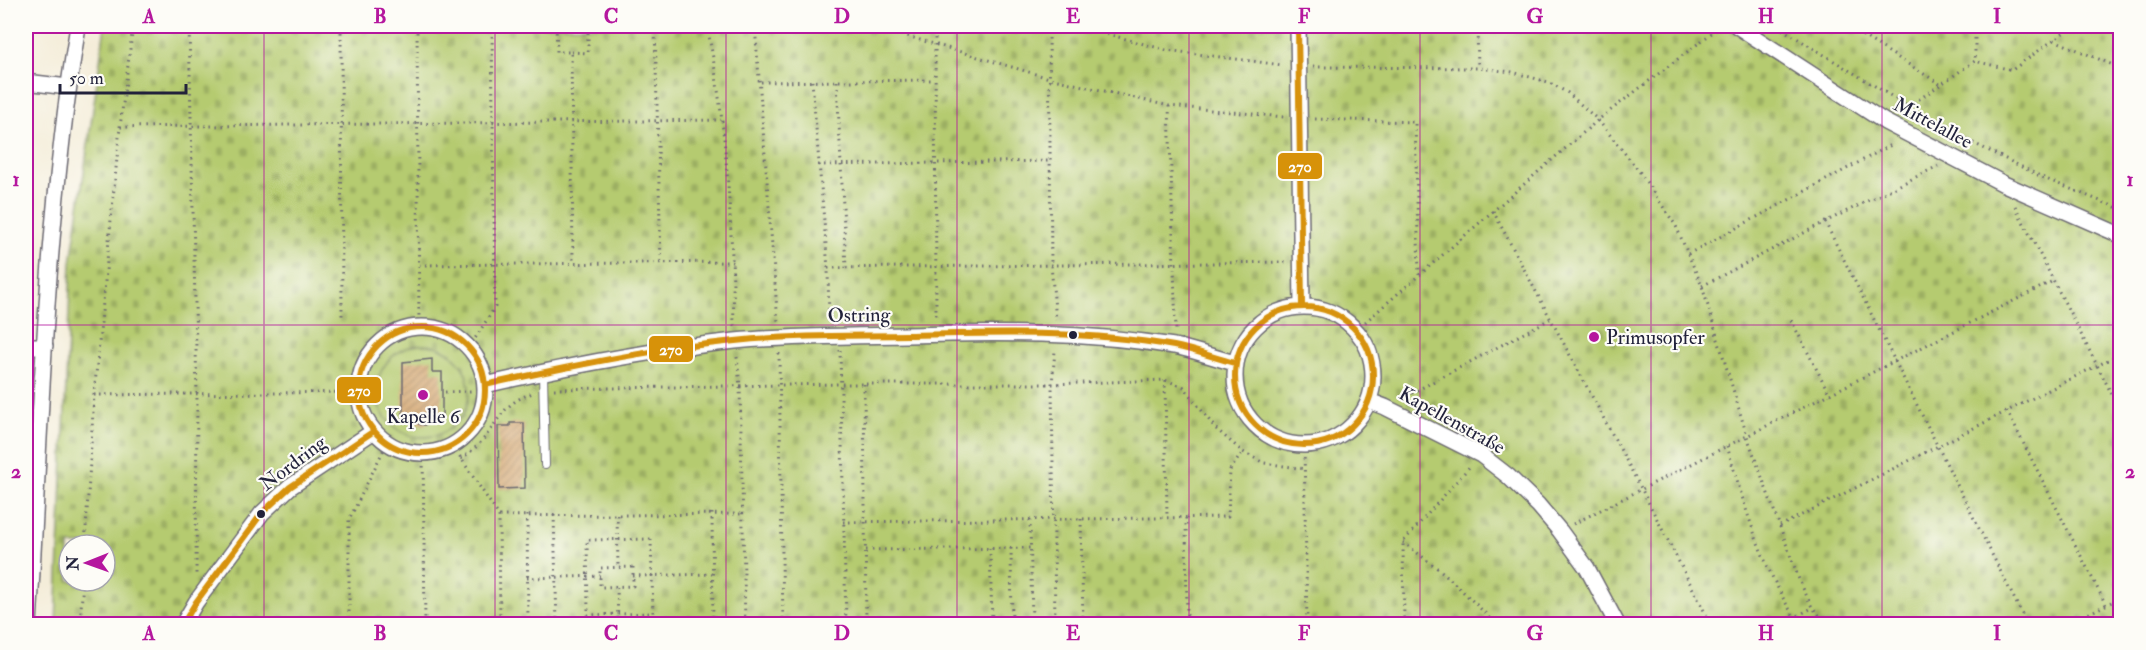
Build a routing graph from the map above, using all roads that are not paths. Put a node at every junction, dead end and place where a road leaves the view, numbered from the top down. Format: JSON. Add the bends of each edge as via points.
{"nodes":[{"id":1,"x":78,"y":26,"type":"edge"},
{"id":2,"x":1298,"y":26,"type":"edge"},
{"id":3,"x":1737,"y":26,"type":"edge"},
{"id":4,"x":26,"y":82,"type":"edge"},
{"id":5,"x":68,"y":87,"type":"junction"},
{"id":6,"x":2121,"y":235,"type":"edge"},
{"id":7,"x":1302,"y":306,"type":"junction"},
{"id":8,"x":26,"y":346,"type":"edge"},
{"id":9,"x":45,"y":346,"type":"junction"},
{"id":10,"x":1235,"y":363,"type":"junction"},
{"id":11,"x":543,"y":372,"type":"junction"},
{"id":12,"x":485,"y":388,"type":"junction"},
{"id":13,"x":1369,"y":401,"type":"junction"},
{"id":14,"x":374,"y":431,"type":"junction"},
{"id":15,"x":545,"y":465,"type":"dead end"},
{"id":16,"x":29,"y":624,"type":"edge"},
{"id":17,"x":183,"y":624,"type":"edge"},
{"id":18,"x":1617,"y":624,"type":"edge"}],
"edges":[{"from":1,"to":5,"type":"street"},
{"from":2,"to":7,"type":"street"},
{"from":3,"to":6,"type":"street","name":"Mittelallee","via":[[1885,122],[2004,184]]},
{"from":4,"to":5,"type":"street"},
{"from":5,"to":9,"type":"street"},
{"from":7,"to":10,"type":"street","via":[[1278,311],[1258,323],[1243,341]]},
{"from":7,"to":13,"type":"street","via":[[1341,317],[1356,330],[1372,364]]},
{"from":8,"to":9,"type":"street"},
{"from":9,"to":16,"type":"street"},
{"from":10,"to":11,"type":"street","name":"Ostring","via":[[1176,347],[1092,337],[936,334],[735,341]]},
{"from":10,"to":13,"type":"street","via":[[1234,388],[1243,410],[1258,429],[1278,441],[1304,446],[1323,443],[1343,434],[1358,420]]},
{"from":11,"to":12,"type":"street","name":"Ostring"},
{"from":11,"to":15,"type":"lane"},
{"from":12,"to":14,"type":"street","via":[[477,423],[457,452],[423,454],[402,450]]},
{"from":12,"to":14,"type":"street","via":[[480,365],[470,348],[447,332],[419,327],[392,335],[374,349],[361,377],[363,413]]},
{"from":13,"to":18,"type":"street","name":"Kapellenstraße","via":[[1480,455],[1508,476],[1560,531],[1587,568]]},
{"from":14,"to":17,"type":"street","name":"Nordring","via":[[290,487],[262,513]]}]}
